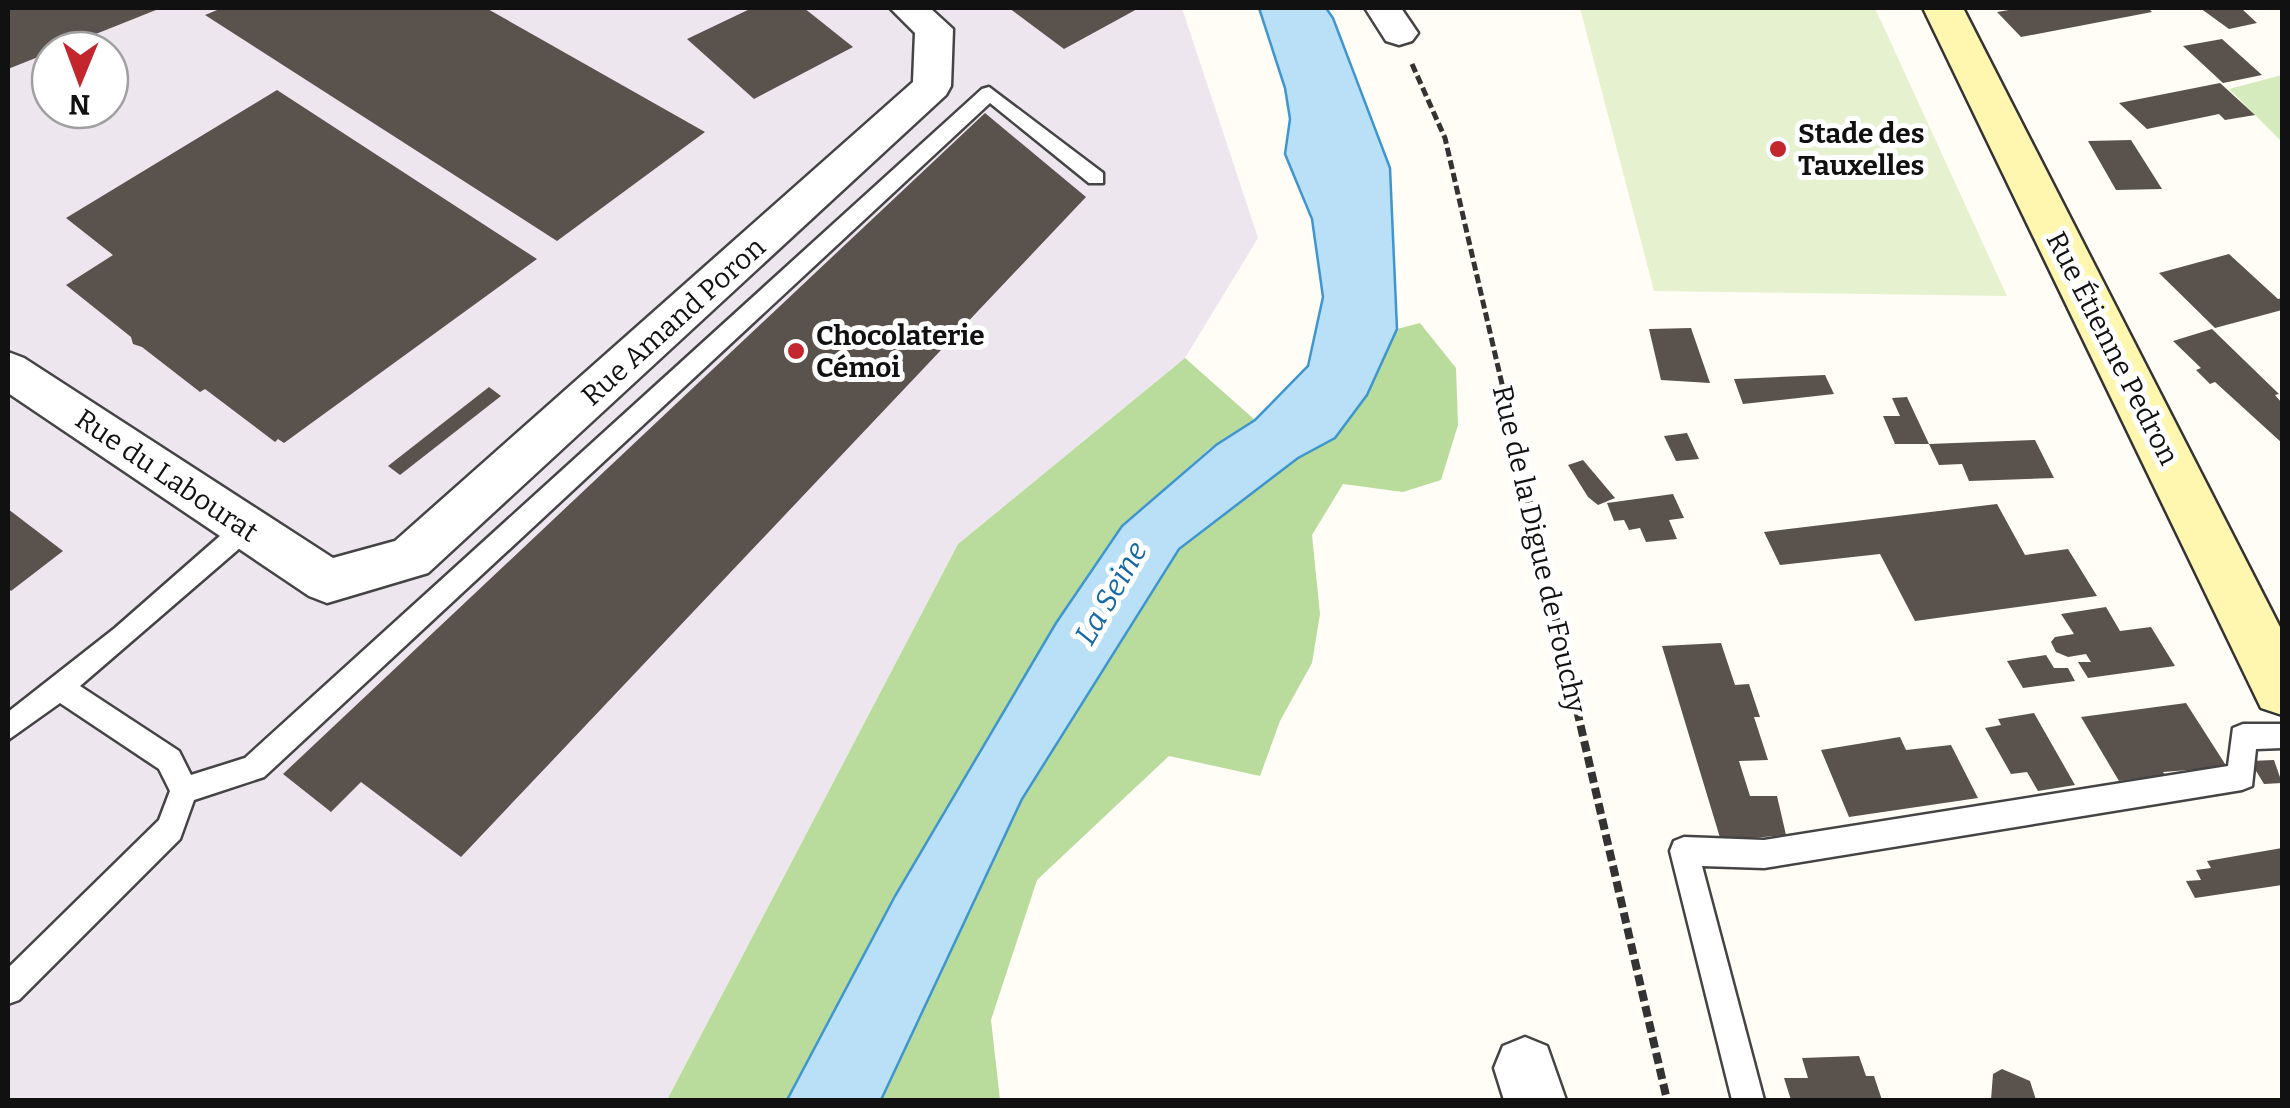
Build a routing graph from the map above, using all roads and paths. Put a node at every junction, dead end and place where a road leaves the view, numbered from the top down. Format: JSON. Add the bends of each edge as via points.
{"nodes":[{"id":1,"x":908,"y":8,"type":"edge"},
{"id":2,"x":1942,"y":8,"type":"edge"},
{"id":3,"x":1391,"y":20,"type":"edge"},
{"id":4,"x":1096,"y":178,"type":"dead end"},
{"id":5,"x":8,"y":370,"type":"edge"},
{"id":6,"x":246,"y":528,"type":"junction"},
{"id":7,"x":327,"y":581,"type":"joint"},
{"id":8,"x":59,"y":687,"type":"junction"},
{"id":9,"x":2282,"y":690,"type":"edge"},
{"id":10,"x":8,"y":728,"type":"edge"},
{"id":11,"x":2282,"y":736,"type":"edge"},
{"id":12,"x":184,"y":790,"type":"junction"},
{"id":13,"x":8,"y":989,"type":"edge"},
{"id":14,"x":1667,"y":1100,"type":"edge"},
{"id":15,"x":1748,"y":1100,"type":"edge"}],
"edges":[{"from":1,"to":7,"type":"street","name":"Rue Amand Poron","via":[[934,28],[932,86],[410,558]]},
{"from":2,"to":9,"type":"street","name":"Rue Étienne Pedron"},
{"from":3,"to":14,"type":"path","name":"Rue de la Digue de Fouchy","via":[[1445,138]]},
{"from":4,"to":12,"type":"lane","via":[[989,93],[254,768]]},
{"from":5,"to":6,"type":"street","name":"Rue du Labourat"},
{"from":6,"to":7,"type":"street","name":"Rue du Labourat"},
{"from":6,"to":8,"type":"lane"},
{"from":8,"to":10,"type":"lane"},
{"from":8,"to":12,"type":"lane","via":[[169,760]]},
{"from":11,"to":15,"type":"lane","via":[[2243,737],[2242,777],[1764,854],[1684,851]]},
{"from":12,"to":13,"type":"lane","via":[[170,829]]}]}
